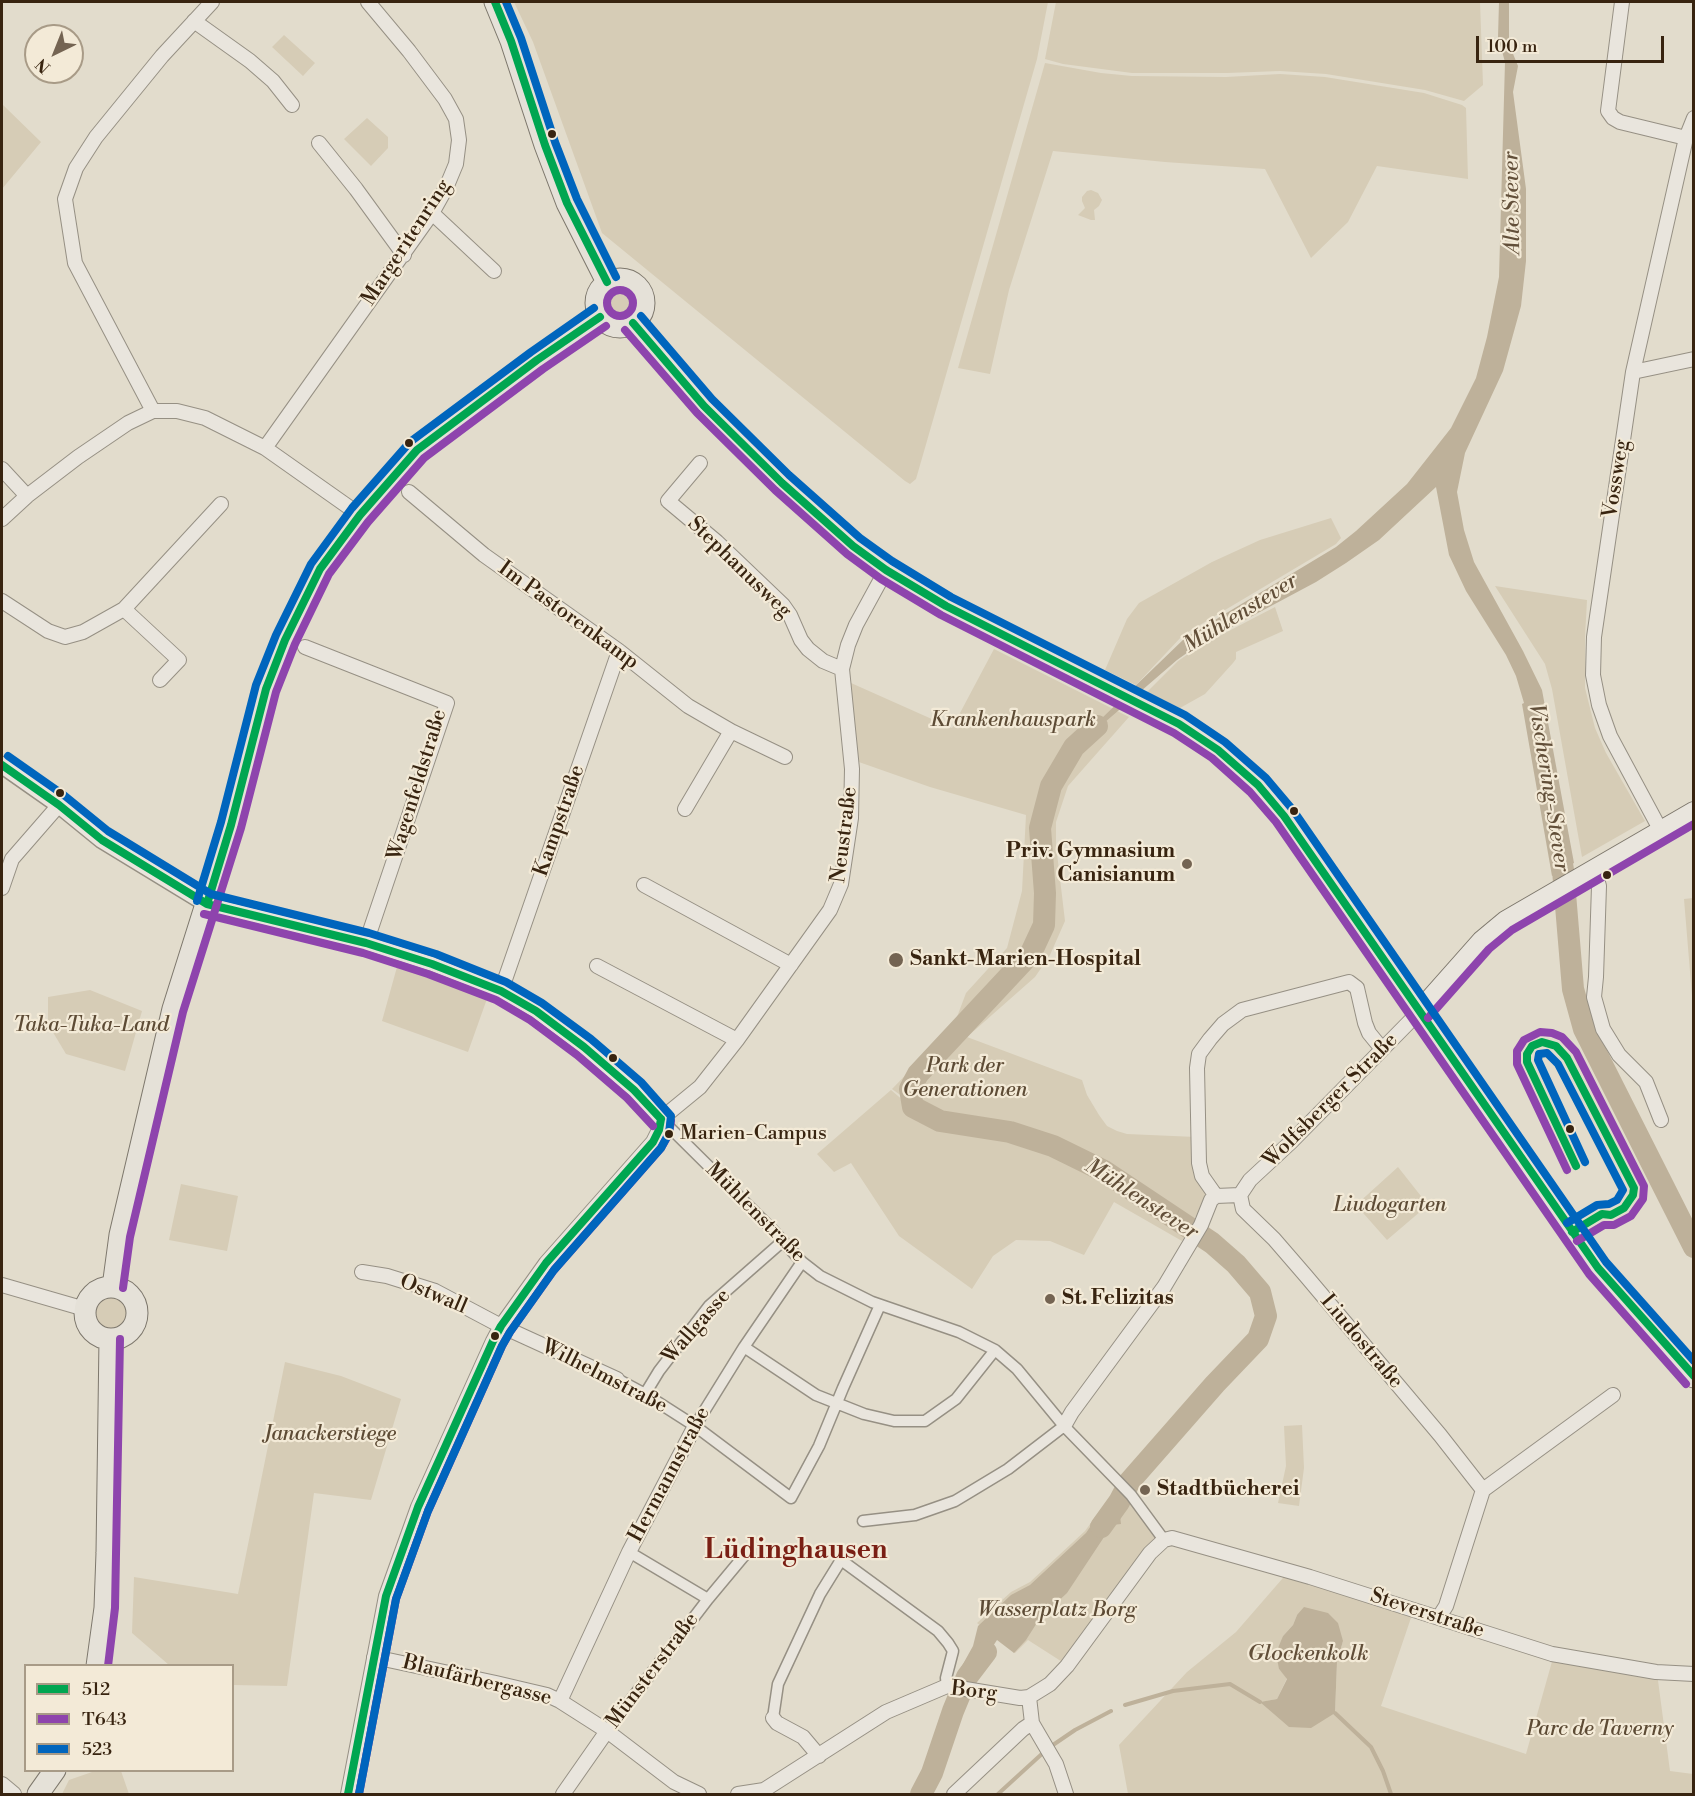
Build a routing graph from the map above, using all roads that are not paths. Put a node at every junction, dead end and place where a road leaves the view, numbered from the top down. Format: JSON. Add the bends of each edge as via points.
{"nodes":[{"id":1,"x":212,"y":2,"type":"edge"},
{"id":2,"x":368,"y":2,"type":"edge"},
{"id":3,"x":495,"y":2,"type":"edge"},
{"id":4,"x":1622,"y":2,"type":"edge"},
{"id":5,"x":194,"y":21,"type":"junction"},
{"id":6,"x":292,"y":105,"type":"dead end"},
{"id":7,"x":1694,"y":118,"type":"edge"},
{"id":8,"x":1686,"y":138,"type":"junction"},
{"id":9,"x":319,"y":143,"type":"dead end"},
{"id":10,"x":432,"y":213,"type":"junction"},
{"id":11,"x":404,"y":255,"type":"junction"},
{"id":12,"x":494,"y":271,"type":"dead end"},
{"id":13,"x":607,"y":282,"type":"junction"},
{"id":14,"x":600,"y":317,"type":"junction"},
{"id":15,"x":633,"y":323,"type":"junction"},
{"id":16,"x":1694,"y":359,"type":"edge"},
{"id":17,"x":1633,"y":372,"type":"junction"},
{"id":18,"x":153,"y":411,"type":"junction"},
{"id":19,"x":265,"y":448,"type":"junction"},
{"id":20,"x":700,"y":463,"type":"dead end"},
{"id":21,"x":2,"y":469,"type":"edge"},
{"id":22,"x":409,"y":492,"type":"dead end"},
{"id":23,"x":27,"y":496,"type":"junction"},
{"id":24,"x":221,"y":504,"type":"dead end"},
{"id":25,"x":360,"y":514,"type":"junction"},
{"id":26,"x":2,"y":519,"type":"edge"},
{"id":27,"x":886,"y":570,"type":"junction"},
{"id":28,"x":2,"y":601,"type":"edge"},
{"id":29,"x":124,"y":609,"type":"junction"},
{"id":30,"x":305,"y":647,"type":"dead end"},
{"id":31,"x":619,"y":651,"type":"junction"},
{"id":32,"x":842,"y":669,"type":"junction"},
{"id":33,"x":160,"y":680,"type":"dead end"},
{"id":34,"x":732,"y":731,"type":"junction"},
{"id":35,"x":785,"y":757,"type":"dead end"},
{"id":36,"x":2,"y":765,"type":"edge"},
{"id":37,"x":59,"y":805,"type":"junction"},
{"id":38,"x":686,"y":809,"type":"dead end"},
{"id":39,"x":1694,"y":812,"type":"edge"},
{"id":40,"x":1661,"y":831,"type":"junction"},
{"id":41,"x":1589,"y":872,"type":"junction"},
{"id":42,"x":644,"y":885,"type":"dead end"},
{"id":43,"x":2,"y":888,"type":"edge"},
{"id":44,"x":207,"y":904,"type":"junction"},
{"id":45,"x":366,"y":943,"type":"junction"},
{"id":46,"x":791,"y":965,"type":"junction"},
{"id":47,"x":597,"y":966,"type":"dead end"},
{"id":48,"x":501,"y":991,"type":"junction"},
{"id":49,"x":1420,"y":1011,"type":"junction"},
{"id":50,"x":736,"y":1040,"type":"junction"},
{"id":51,"x":1383,"y":1049,"type":"junction"},
{"id":52,"x":661,"y":1119,"type":"junction"},
{"id":53,"x":1661,"y":1120,"type":"dead end"},
{"id":54,"x":1240,"y":1195,"type":"junction"},
{"id":55,"x":1216,"y":1196,"type":"junction"},
{"id":56,"x":783,"y":1241,"type":"junction"},
{"id":57,"x":802,"y":1262,"type":"junction"},
{"id":58,"x":362,"y":1272,"type":"dead end"},
{"id":59,"x":2,"y":1285,"type":"edge"},
{"id":60,"x":113,"y":1287,"type":"junction"},
{"id":61,"x":880,"y":1305,"type":"junction"},
{"id":62,"x":85,"y":1309,"type":"junction"},
{"id":63,"x":501,"y":1326,"type":"junction"},
{"id":64,"x":110,"y":1340,"type":"junction"},
{"id":65,"x":744,"y":1347,"type":"junction"},
{"id":66,"x":995,"y":1350,"type":"junction"},
{"id":67,"x":1694,"y":1377,"type":"edge"},
{"id":68,"x":617,"y":1379,"type":"joint"},
{"id":69,"x":645,"y":1394,"type":"junction"},
{"id":70,"x":1613,"y":1395,"type":"dead end"},
{"id":71,"x":837,"y":1405,"type":"junction"},
{"id":72,"x":695,"y":1426,"type":"junction"},
{"id":73,"x":1064,"y":1426,"type":"junction"},
{"id":74,"x":1483,"y":1490,"type":"junction"},
{"id":75,"x":863,"y":1521,"type":"dead end"},
{"id":76,"x":1164,"y":1540,"type":"junction"},
{"id":77,"x":748,"y":1551,"type":"dead end"},
{"id":78,"x":629,"y":1552,"type":"junction"},
{"id":79,"x":708,"y":1599,"type":"junction"},
{"id":80,"x":1439,"y":1617,"type":"junction"},
{"id":81,"x":374,"y":1657,"type":"junction"},
{"id":82,"x":97,"y":1664,"type":"edge"},
{"id":83,"x":1694,"y":1674,"type":"edge"},
{"id":84,"x":949,"y":1686,"type":"junction"},
{"id":85,"x":1029,"y":1697,"type":"junction"},
{"id":86,"x":560,"y":1701,"type":"junction"},
{"id":87,"x":773,"y":1718,"type":"joint"},
{"id":88,"x":1032,"y":1723,"type":"junction"},
{"id":89,"x":607,"y":1731,"type":"junction"},
{"id":90,"x":819,"y":1756,"type":"junction"},
{"id":91,"x":54,"y":1772,"type":"edge"},
{"id":92,"x":2,"y":1784,"type":"edge"},
{"id":93,"x":15,"y":1794,"type":"edge"},
{"id":94,"x":38,"y":1794,"type":"edge"},
{"id":95,"x":348,"y":1794,"type":"edge"},
{"id":96,"x":563,"y":1794,"type":"edge"},
{"id":97,"x":699,"y":1794,"type":"edge"},
{"id":98,"x":738,"y":1794,"type":"edge"},
{"id":99,"x":954,"y":1794,"type":"edge"},
{"id":100,"x":1066,"y":1794,"type":"edge"}],
"edges":[{"from":1,"to":5,"type":"street"},
{"from":2,"to":10,"type":"street","name":"Margeritenring","via":[[410,51],[456,119],[456,164]]},
{"from":3,"to":13,"type":"main road","via":[[567,203]]},
{"from":4,"to":8,"type":"street","via":[[1608,111],[1620,122]]},
{"from":5,"to":6,"type":"street","via":[[250,61]]},
{"from":5,"to":18,"type":"street","via":[[96,137],[76,168],[65,199],[75,263]]},
{"from":7,"to":8,"type":"street","name":"Vossweg"},
{"from":8,"to":17,"type":"street","name":"Vossweg"},
{"from":9,"to":11,"type":"street"},
{"from":10,"to":11,"type":"street","name":"Margeritenring"},
{"from":10,"to":12,"type":"street"},
{"from":11,"to":19,"type":"street","name":"Margeritenring"},
{"from":13,"to":14,"type":"main road","via":[[597,294]]},
{"from":13,"to":15,"type":"main road","via":[[621,279],[640,290],[643,308]]},
{"from":14,"to":15,"type":"main road","via":[[619,327]]},
{"from":14,"to":25,"type":"main road","via":[[417,450]]},
{"from":15,"to":27,"type":"main road","via":[[704,406],[782,483]]},
{"from":16,"to":17,"type":"street"},
{"from":17,"to":40,"type":"street","name":"Vossweg","via":[[1598,606],[1593,675],[1610,736]]},
{"from":18,"to":19,"type":"street","via":[[192,414]]},
{"from":18,"to":23,"type":"street","via":[[128,423]]},
{"from":19,"to":25,"type":"street"},
{"from":20,"to":32,"type":"street","name":"Stephanusweg","via":[[668,501],[783,605],[808,649]]},
{"from":21,"to":23,"type":"street"},
{"from":22,"to":31,"type":"street","name":"Im Pastorenkamp","via":[[484,555]]},
{"from":23,"to":26,"type":"street"},
{"from":24,"to":29,"type":"street"},
{"from":25,"to":44,"type":"main road","via":[[320,569],[281,650],[254,729]]},
{"from":27,"to":32,"type":"street","name":"Neustraße","via":[[856,625]]},
{"from":27,"to":49,"type":"main road","via":[[946,606],[1137,702],[1198,736],[1236,765],[1284,816]]},
{"from":28,"to":29,"type":"street","via":[[48,631],[65,637]]},
{"from":29,"to":33,"type":"street","via":[[179,660]]},
{"from":30,"to":45,"type":"street","name":"Wagenfeldstraße","via":[[447,703]]},
{"from":31,"to":34,"type":"street","name":"Im Pastorenkamp","via":[[688,705]]},
{"from":31,"to":48,"type":"street","name":"Kampstraße"},
{"from":32,"to":46,"type":"street","name":"Neustraße","via":[[852,769],[851,819],[841,884],[830,910]]},
{"from":34,"to":35,"type":"street","name":"Im Pastorenkamp"},
{"from":34,"to":38,"type":"street"},
{"from":36,"to":37,"type":"street","name":"Mühlenstraße"},
{"from":37,"to":43,"type":"street","via":[[12,860]]},
{"from":37,"to":44,"type":"street","name":"Mühlenstraße","via":[[102,840]]},
{"from":39,"to":40,"type":"main road","name":"Wolfsberger Straße"},
{"from":40,"to":41,"type":"main road","name":"Wolfsberger Straße"},
{"from":41,"to":49,"type":"main road","name":"Wolfsberger Straße","via":[[1506,921],[1482,941]]},
{"from":41,"to":53,"type":"street","via":[[1599,886],[1594,998],[1603,1029],[1619,1055],[1646,1082]]},
{"from":42,"to":46,"type":"street"},
{"from":44,"to":45,"type":"street","name":"Mühlenstraße"},
{"from":44,"to":60,"type":"main road","via":[[160,1059],[120,1235]]},
{"from":45,"to":48,"type":"street","name":"Mühlenstraße"},
{"from":46,"to":50,"type":"street","name":"Neustraße"},
{"from":47,"to":50,"type":"street"},
{"from":48,"to":52,"type":"street","name":"Mühlenstraße","via":[[577,1042],[634,1090]]},
{"from":49,"to":51,"type":"street","name":"Wolfsberger Straße"},
{"from":49,"to":67,"type":"main road","via":[[1598,1268]]},
{"from":50,"to":52,"type":"street","name":"Neustraße","via":[[700,1087]]},
{"from":51,"to":54,"type":"street","name":"Wolfsberger Straße","via":[[1250,1180]]},
{"from":51,"to":55,"type":"street","via":[[1369,1032],[1357,988],[1349,982],[1242,1010],[1232,1017],[1199,1054],[1197,1068],[1199,1163],[1202,1176]]},
{"from":52,"to":56,"type":"street","name":"Mühlenstraße"},
{"from":52,"to":63,"type":"street","via":[[653,1142],[546,1263]]},
{"from":54,"to":55,"type":"street"},
{"from":54,"to":74,"type":"street","name":"Liudostraße","via":[[1243,1209],[1274,1239]]},
{"from":55,"to":73,"type":"street","via":[[1164,1287]]},
{"from":56,"to":57,"type":"street","name":"Mühlenstraße"},
{"from":56,"to":69,"type":"street","name":"Wallgasse","via":[[709,1306]]},
{"from":57,"to":61,"type":"street","name":"Mühlenstraße","via":[[828,1280]]},
{"from":57,"to":65,"type":"street","name":"Hermannstraße"},
{"from":58,"to":63,"type":"street","name":"Ostwall","via":[[435,1291]]},
{"from":59,"to":62,"type":"street"},
{"from":60,"to":62,"type":"main road","via":[[95,1292]]},
{"from":60,"to":64,"type":"main road","via":[[130,1296],[137,1315],[128,1333]]},
{"from":61,"to":66,"type":"street","name":"Mühlenstraße","via":[[959,1332]]},
{"from":61,"to":71,"type":"street"},
{"from":62,"to":64,"type":"main road","via":[[87,1326]]},
{"from":63,"to":68,"type":"street","name":"Wilhelmstraße"},
{"from":63,"to":81,"type":"street","via":[[418,1507],[386,1596]]},
{"from":64,"to":82,"type":"main road","via":[[108,1553]]},
{"from":65,"to":71,"type":"street"},
{"from":65,"to":72,"type":"street","name":"Hermannstraße"},
{"from":66,"to":71,"type":"street","via":[[956,1399],[925,1421],[885,1420]]},
{"from":66,"to":73,"type":"street","name":"Mühlenstraße","via":[[1017,1369]]},
{"from":68,"to":69,"type":"street","name":"Wilhelmstraße"},
{"from":69,"to":72,"type":"street","name":"Wilhelmstraße"},
{"from":70,"to":74,"type":"street"},
{"from":71,"to":72,"type":"street","name":"Wilhelmstraße","via":[[791,1498]]},
{"from":72,"to":78,"type":"street","name":"Hermannstraße"},
{"from":73,"to":75,"type":"street","via":[[1008,1469],[955,1501],[915,1515]]},
{"from":73,"to":76,"type":"street","name":"Mühlenstraße","via":[[1131,1495]]},
{"from":74,"to":80,"type":"street","via":[[1446,1606]]},
{"from":76,"to":80,"type":"street","name":"Steverstraße","via":[[1180,1539]]},
{"from":76,"to":85,"type":"street","via":[[1150,1552],[1067,1666],[1050,1684]]},
{"from":77,"to":79,"type":"street","name":"Münsterstraße"},
{"from":78,"to":79,"type":"street"},
{"from":78,"to":86,"type":"street","name":"Hermannstraße"},
{"from":79,"to":89,"type":"street","name":"Münsterstraße"},
{"from":80,"to":83,"type":"street","name":"Steverstraße","via":[[1552,1654],[1656,1672]]},
{"from":81,"to":86,"type":"street","name":"Blaufärbergasse"},
{"from":81,"to":95,"type":"street"},
{"from":84,"to":85,"type":"street","name":"Borg"},
{"from":84,"to":87,"type":"street","via":[[946,1678],[953,1651],[948,1642],[841,1560],[820,1594],[778,1684]]},
{"from":84,"to":90,"type":"street","name":"Borg","via":[[886,1712]]},
{"from":85,"to":88,"type":"street"},
{"from":86,"to":89,"type":"street","name":"Blaufärbergasse"},
{"from":87,"to":90,"type":"street","via":[[802,1737]]},
{"from":88,"to":99,"type":"street"},
{"from":88,"to":100,"type":"street","via":[[1056,1764]]},
{"from":89,"to":96,"type":"street","name":"Münsterstraße"},
{"from":89,"to":97,"type":"street","via":[[674,1782]]},
{"from":90,"to":98,"type":"street","name":"Borg","via":[[765,1790]]},
{"from":91,"to":94,"type":"main road"},
{"from":92,"to":93,"type":"street"}]}
